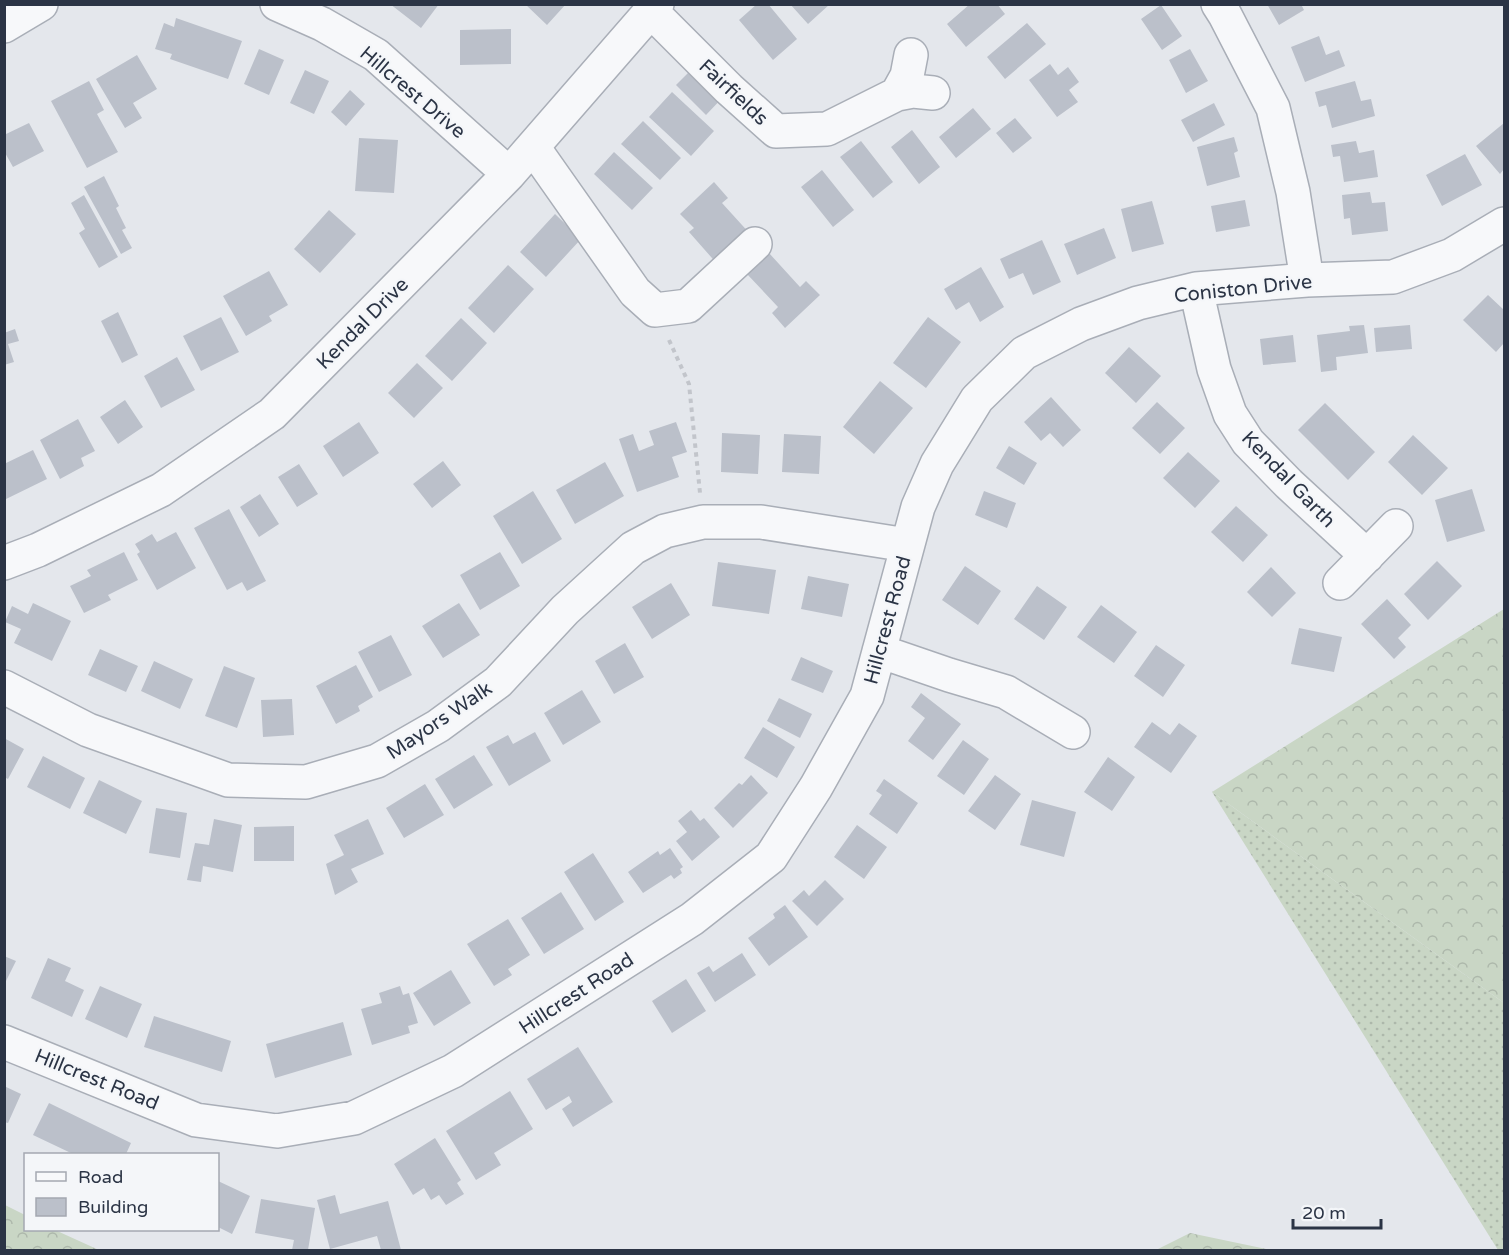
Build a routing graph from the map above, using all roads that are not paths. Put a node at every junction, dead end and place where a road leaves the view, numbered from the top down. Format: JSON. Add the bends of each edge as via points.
{"nodes":[{"id":1,"x":41,"y":4,"type":"edge"},
{"id":2,"x":277,"y":4,"type":"edge"},
{"id":3,"x":1218,"y":4,"type":"edge"},
{"id":4,"x":654,"y":8,"type":"edge"},
{"id":5,"x":6,"y":22,"type":"edge"},
{"id":6,"x":911,"y":55,"type":"dead end"},
{"id":7,"x":933,"y":93,"type":"dead end"},
{"id":8,"x":897,"y":94,"type":"junction"},
{"id":9,"x":533,"y":147,"type":"junction"},
{"id":10,"x":509,"y":174,"type":"junction"},
{"id":11,"x":1504,"y":226,"type":"edge"},
{"id":12,"x":755,"y":244,"type":"dead end"},
{"id":13,"x":1307,"y":280,"type":"junction"},
{"id":14,"x":1196,"y":289,"type":"junction"},
{"id":15,"x":918,"y":507,"type":"joint"},
{"id":16,"x":1396,"y":526,"type":"dead end"},
{"id":17,"x":907,"y":545,"type":"junction"},
{"id":18,"x":1367,"y":556,"type":"junction"},
{"id":19,"x":4,"y":563,"type":"edge"},
{"id":20,"x":1340,"y":583,"type":"dead end"},
{"id":21,"x":879,"y":651,"type":"junction"},
{"id":22,"x":4,"y":687,"type":"edge"},
{"id":23,"x":1073,"y":732,"type":"dead end"},
{"id":24,"x":4,"y":1042,"type":"edge"}],
"edges":[{"from":1,"to":5,"type":"street"},
{"from":2,"to":10,"type":"street","name":"Hillcrest Drive","via":[[322,24],[376,56]]},
{"from":3,"to":13,"type":"street","via":[[1273,108],[1293,192]]},
{"from":4,"to":8,"type":"street","name":"Fairfields","via":[[729,90],[776,131],[826,129]]},
{"from":4,"to":9,"type":"street","name":"Kendal Drive"},
{"from":6,"to":8,"type":"street","via":[[907,76]]},
{"from":7,"to":8,"type":"street","name":"Fairfields"},
{"from":9,"to":10,"type":"street","name":"Kendal Drive"},
{"from":9,"to":12,"type":"street","via":[[635,292],[655,310],[688,306]]},
{"from":10,"to":19,"type":"street","name":"Kendal Drive","via":[[272,414],[161,490]]},
{"from":11,"to":13,"type":"street","name":"Coniston Drive","via":[[1452,255],[1393,277]]},
{"from":13,"to":14,"type":"street","name":"Coniston Drive"},
{"from":14,"to":15,"type":"street","name":"Coniston Drive","via":[[1138,303],[1081,324],[1024,353],[977,399],[937,464]]},
{"from":14,"to":18,"type":"street","name":"Kendal Garth","via":[[1214,369],[1230,414],[1248,442]]},
{"from":15,"to":17,"type":"street","name":"Hillcrest Road"},
{"from":16,"to":18,"type":"street"},
{"from":17,"to":21,"type":"street","name":"Hillcrest Road"},
{"from":17,"to":22,"type":"street","name":"Mayors Walk","via":[[761,522],[703,522],[665,531],[633,548],[565,610],[498,682],[438,726],[378,761],[306,782],[228,780],[88,730]]},
{"from":18,"to":20,"type":"street"},
{"from":21,"to":23,"type":"street","via":[[1006,692]]},
{"from":21,"to":24,"type":"street","name":"Hillcrest Road","via":[[867,696],[771,857],[692,918],[453,1071],[354,1118],[277,1131],[196,1120]]}]}
